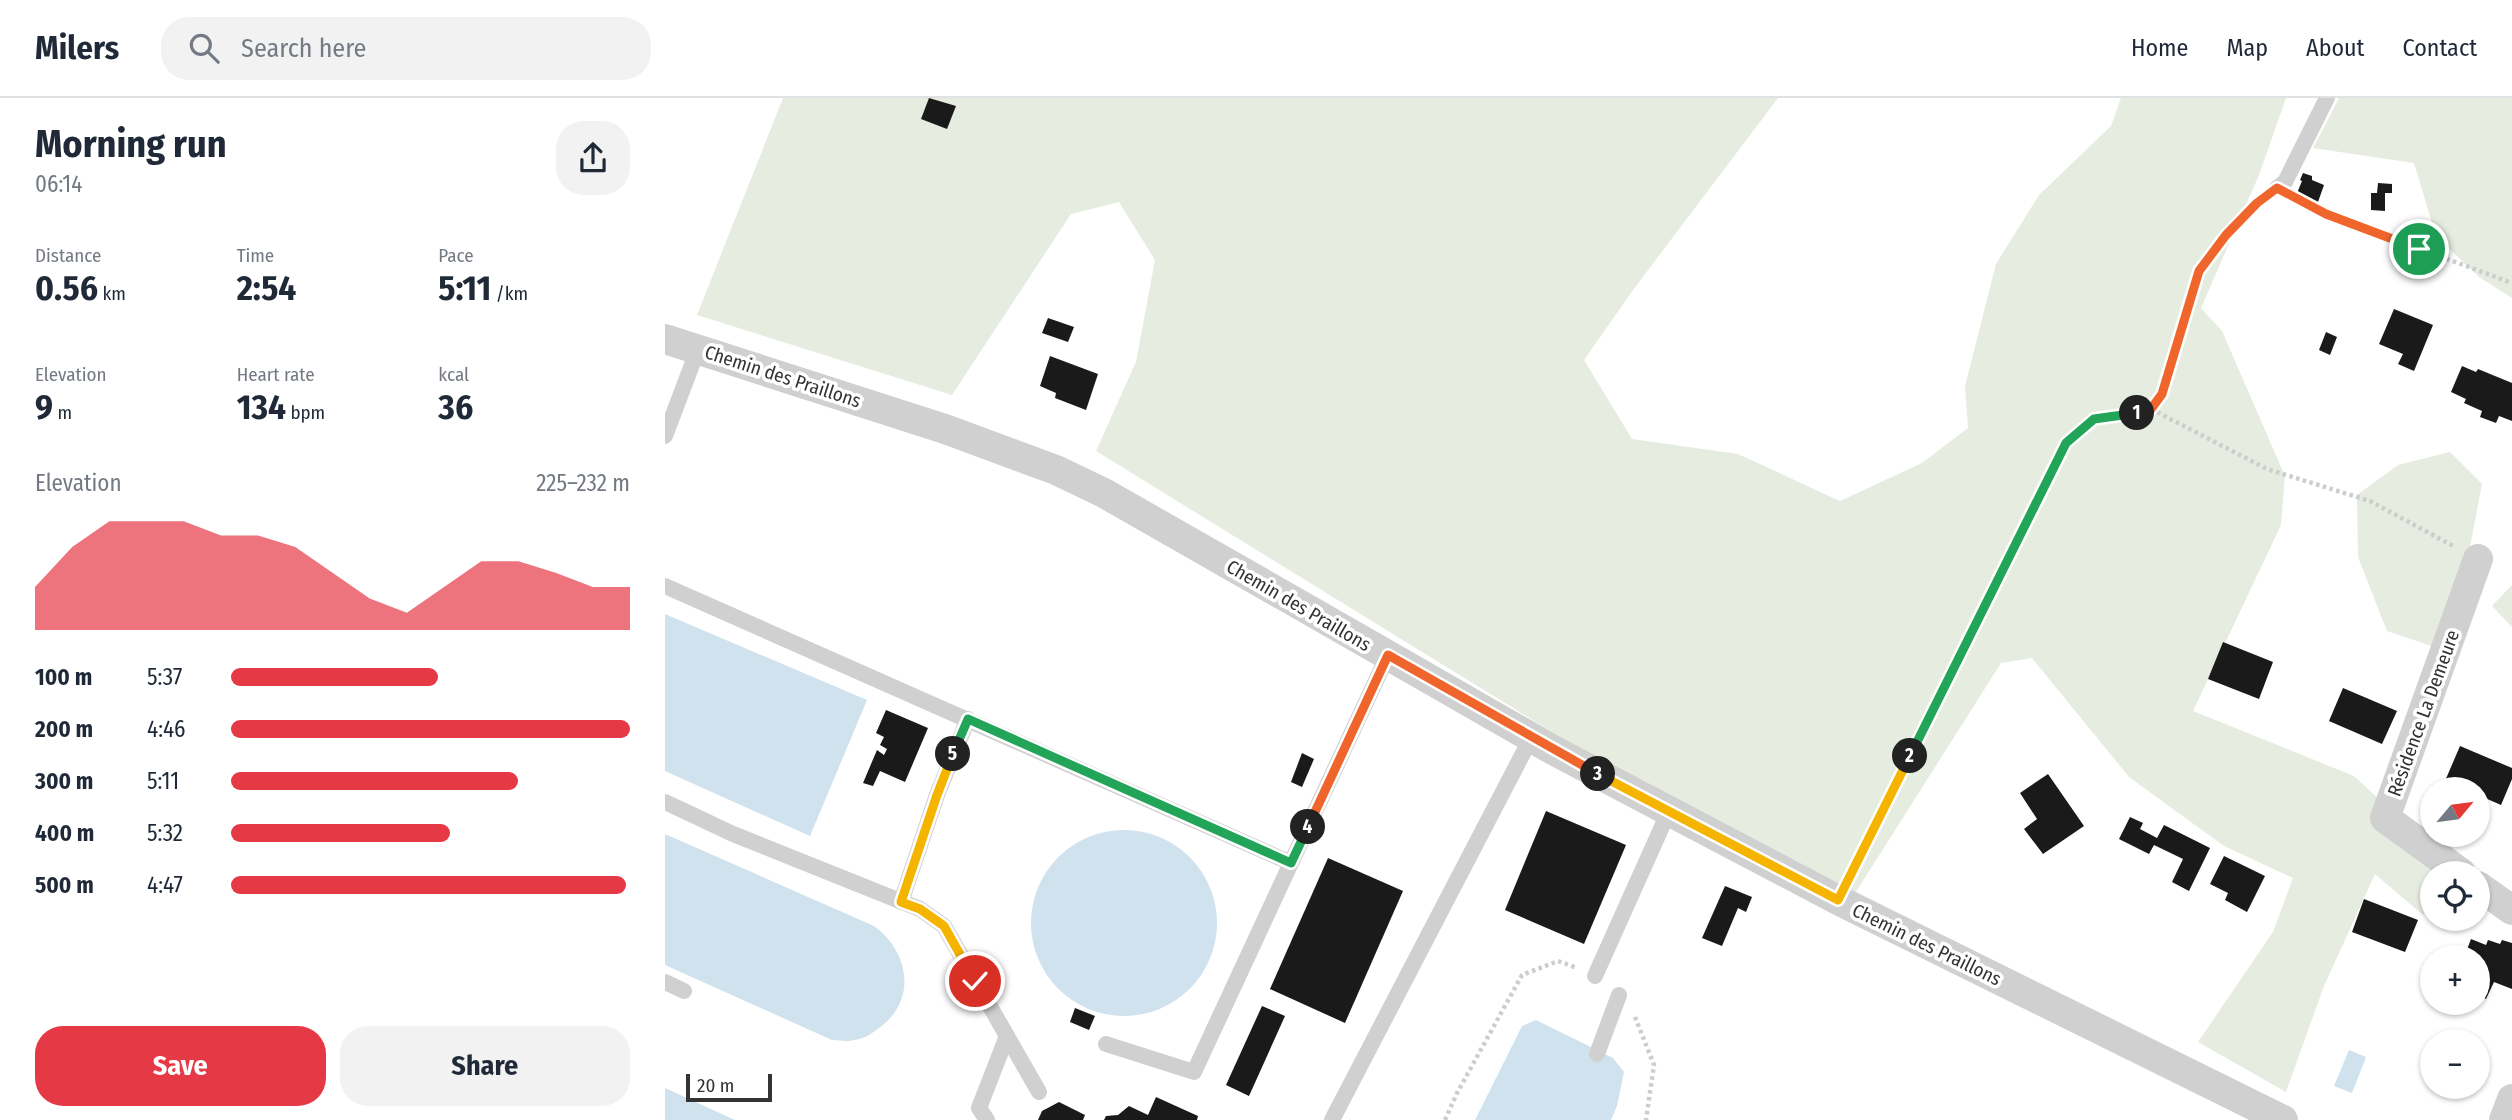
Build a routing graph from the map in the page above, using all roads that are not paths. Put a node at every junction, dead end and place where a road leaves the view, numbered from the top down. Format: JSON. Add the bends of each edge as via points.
{"nodes":[{"id":1,"x":2327,"y":98,"type":"edge"},
{"id":2,"x":2277,"y":188,"type":"road end"},
{"id":3,"x":665,"y":339,"type":"edge"},
{"id":4,"x":698,"y":349,"type":"junction"},
{"id":5,"x":665,"y":436,"type":"edge"},
{"id":6,"x":2478,"y":559,"type":"road end"},
{"id":7,"x":665,"y":586,"type":"edge"},
{"id":8,"x":1388,"y":655,"type":"junction"},
{"id":9,"x":968,"y":719,"type":"junction"},
{"id":10,"x":1531,"y":738,"type":"junction"},
{"id":11,"x":665,"y":802,"type":"edge"},
{"id":12,"x":1668,"y":811,"type":"junction"},
{"id":13,"x":2444,"y":861,"type":"edge"},
{"id":14,"x":1291,"y":863,"type":"junction"},
{"id":15,"x":2490,"y":894,"type":"edge"},
{"id":16,"x":901,"y":902,"type":"junction"},
{"id":17,"x":2512,"y":910,"type":"edge"},
{"id":18,"x":1595,"y":976,"type":"road end"},
{"id":19,"x":665,"y":982,"type":"edge"},
{"id":20,"x":684,"y":991,"type":"dead end"},
{"id":21,"x":1619,"y":995,"type":"road end"},
{"id":22,"x":1007,"y":1036,"type":"junction"},
{"id":23,"x":1106,"y":1044,"type":"dead end"},
{"id":24,"x":1597,"y":1054,"type":"dead end"},
{"id":25,"x":1039,"y":1092,"type":"dead end"},
{"id":26,"x":2512,"y":1099,"type":"edge"},
{"id":27,"x":987,"y":1120,"type":"edge"},
{"id":28,"x":1332,"y":1120,"type":"edge"},
{"id":29,"x":2283,"y":1120,"type":"edge"},
{"id":30,"x":2504,"y":1120,"type":"edge"}],
"edges":[{"from":1,"to":2,"type":"lane","via":[[2285,181]]},
{"from":3,"to":4,"type":"street","name":"Chemin des Praillons"},
{"from":4,"to":5,"type":"lane"},
{"from":4,"to":8,"type":"street","name":"Chemin des Praillons","via":[[1056,470]]},
{"from":6,"to":13,"type":"street","name":"Résidence La Demeure","via":[[2385,818]]},
{"from":7,"to":9,"type":"lane"},
{"from":8,"to":10,"type":"street","name":"Chemin des Praillons"},
{"from":8,"to":14,"type":"lane"},
{"from":9,"to":14,"type":"lane"},
{"from":9,"to":16,"type":"lane"},
{"from":10,"to":12,"type":"street","name":"Chemin des Praillons"},
{"from":10,"to":28,"type":"lane"},
{"from":11,"to":16,"type":"lane"},
{"from":12,"to":18,"type":"lane"},
{"from":12,"to":29,"type":"street","name":"Chemin des Praillons"},
{"from":14,"to":23,"type":"lane","via":[[1194,1072]]},
{"from":15,"to":17,"type":"street"},
{"from":16,"to":22,"type":"lane","via":[[944,926]]},
{"from":19,"to":20,"type":"lane"},
{"from":21,"to":24,"type":"lane"},
{"from":22,"to":25,"type":"lane"},
{"from":22,"to":27,"type":"lane","via":[[979,1108]]},
{"from":26,"to":30,"type":"street"}]}
